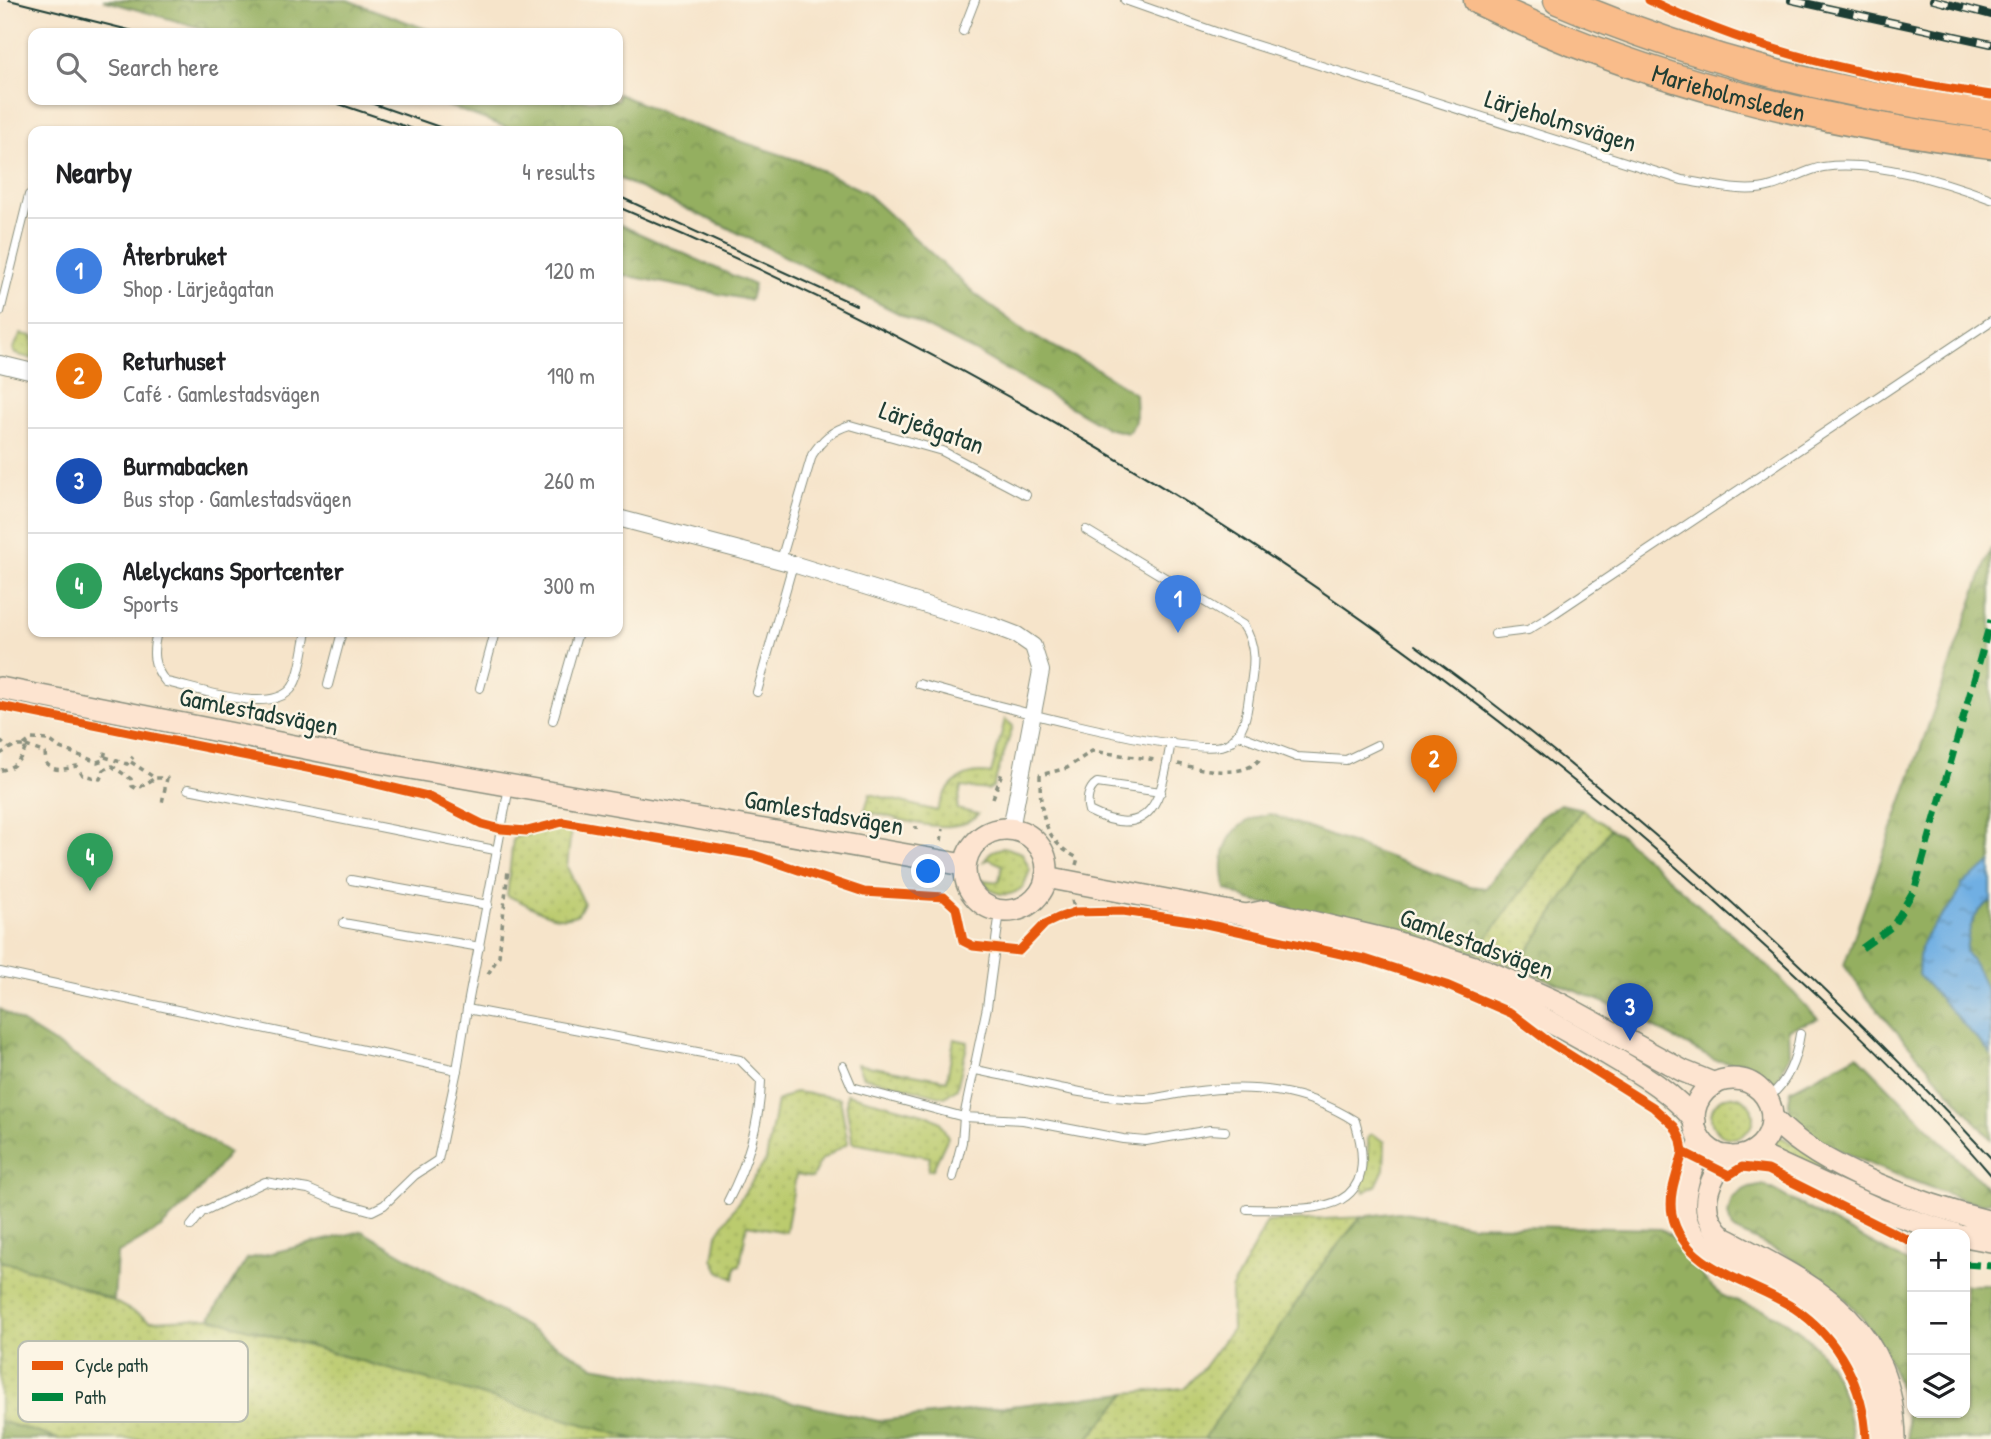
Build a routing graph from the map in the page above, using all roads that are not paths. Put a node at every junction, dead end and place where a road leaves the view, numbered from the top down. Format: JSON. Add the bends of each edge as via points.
{"nodes":[{"id":1,"x":975,"y":0,"type":"edge"},
{"id":2,"x":1125,"y":0,"type":"edge"},
{"id":3,"x":1478,"y":0,"type":"edge"},
{"id":4,"x":1558,"y":0,"type":"edge"},
{"id":5,"x":962,"y":31,"type":"dead end"},
{"id":6,"x":1991,"y":115,"type":"edge"},
{"id":7,"x":1991,"y":144,"type":"edge"},
{"id":8,"x":28,"y":199,"type":"edge"},
{"id":9,"x":1991,"y":199,"type":"edge"},
{"id":10,"x":0,"y":312,"type":"edge"},
{"id":11,"x":1991,"y":321,"type":"edge"},
{"id":12,"x":0,"y":363,"type":"edge"},
{"id":13,"x":28,"y":371,"type":"edge"},
{"id":14,"x":1026,"y":495,"type":"dead end"},
{"id":15,"x":623,"y":519,"type":"edge"},
{"id":16,"x":1086,"y":530,"type":"dead end"},
{"id":17,"x":787,"y":562,"type":"junction"},
{"id":18,"x":1495,"y":634,"type":"dead end"},
{"id":19,"x":156,"y":637,"type":"edge"},
{"id":20,"x":306,"y":637,"type":"edge"},
{"id":21,"x":341,"y":637,"type":"edge"},
{"id":22,"x":494,"y":637,"type":"edge"},
{"id":23,"x":577,"y":637,"type":"edge"},
{"id":24,"x":919,"y":684,"type":"dead end"},
{"id":25,"x":328,"y":685,"type":"dead end"},
{"id":26,"x":0,"y":688,"type":"edge"},
{"id":27,"x":480,"y":688,"type":"dead end"},
{"id":28,"x":757,"y":692,"type":"dead end"},
{"id":29,"x":1034,"y":716,"type":"junction"},
{"id":30,"x":553,"y":720,"type":"dead end"},
{"id":31,"x":1237,"y":734,"type":"junction"},
{"id":32,"x":1171,"y":742,"type":"junction"},
{"id":33,"x":1377,"y":745,"type":"dead end"},
{"id":34,"x":509,"y":785,"type":"junction"},
{"id":35,"x":188,"y":789,"type":"dead end"},
{"id":36,"x":1161,"y":792,"type":"junction"},
{"id":37,"x":1011,"y":829,"type":"junction"},
{"id":38,"x":495,"y":850,"type":"junction"},
{"id":39,"x":964,"y":865,"type":"junction"},
{"id":40,"x":1046,"y":877,"type":"junction"},
{"id":41,"x":351,"y":880,"type":"dead end"},
{"id":42,"x":488,"y":905,"type":"junction"},
{"id":43,"x":1000,"y":911,"type":"junction"},
{"id":44,"x":1246,"y":915,"type":"junction"},
{"id":45,"x":343,"y":923,"type":"dead end"},
{"id":46,"x":480,"y":947,"type":"junction"},
{"id":47,"x":0,"y":972,"type":"edge"},
{"id":48,"x":467,"y":1009,"type":"junction"},
{"id":49,"x":1800,"y":1034,"type":"dead end"},
{"id":50,"x":844,"y":1066,"type":"dead end"},
{"id":51,"x":457,"y":1070,"type":"junction"},
{"id":52,"x":975,"y":1070,"type":"junction"},
{"id":53,"x":1715,"y":1084,"type":"junction"},
{"id":54,"x":1769,"y":1108,"type":"junction"},
{"id":55,"x":964,"y":1117,"type":"junction"},
{"id":56,"x":1225,"y":1130,"type":"dead end"},
{"id":57,"x":1698,"y":1131,"type":"junction"},
{"id":58,"x":1753,"y":1152,"type":"junction"},
{"id":59,"x":1727,"y":1156,"type":"junction"},
{"id":60,"x":953,"y":1177,"type":"dead end"},
{"id":61,"x":728,"y":1201,"type":"dead end"},
{"id":62,"x":1247,"y":1209,"type":"dead end"},
{"id":63,"x":1991,"y":1222,"type":"edge"},
{"id":64,"x":191,"y":1226,"type":"dead end"},
{"id":65,"x":1939,"y":1229,"type":"edge"},
{"id":66,"x":1970,"y":1238,"type":"edge"},
{"id":67,"x":1991,"y":1241,"type":"edge"},
{"id":68,"x":1877,"y":1439,"type":"edge"},
{"id":69,"x":1895,"y":1439,"type":"edge"}],
"edges":[{"from":1,"to":5,"type":"lane"},
{"from":2,"to":9,"type":"lane","name":"Lärjeholmsvägen","via":[[1682,180],[1752,190],[1820,167],[1844,166],[1950,183]]},
{"from":3,"to":7,"type":"highway","name":"Marieholmsleden","via":[[1623,62],[1742,99],[1874,127]]},
{"from":4,"to":6,"type":"highway","name":"Marieholmsleden","via":[[1738,66],[1843,92]]},
{"from":8,"to":10,"type":"lane"},
{"from":11,"to":18,"type":"lane","via":[[1546,620],[1528,630]]},
{"from":12,"to":13,"type":"street"},
{"from":14,"to":17,"type":"lane","name":"Lärjeågatan","via":[[942,451],[850,425],[837,429],[812,455]]},
{"from":15,"to":17,"type":"street"},
{"from":16,"to":31,"type":"lane","via":[[1243,625],[1253,642],[1254,663],[1246,715]]},
{"from":17,"to":28,"type":"lane"},
{"from":17,"to":29,"type":"street","via":[[1026,640],[1033,646],[1041,671]]},
{"from":19,"to":20,"type":"lane","via":[[153,658],[156,671],[166,682],[261,702],[279,699],[293,688]]},
{"from":21,"to":25,"type":"lane"},
{"from":22,"to":27,"type":"lane"},
{"from":23,"to":30,"type":"lane"},
{"from":24,"to":29,"type":"lane"},
{"from":26,"to":34,"type":"street","name":"Gamlestadsvägen"},
{"from":29,"to":32,"type":"lane"},
{"from":29,"to":37,"type":"street"},
{"from":31,"to":32,"type":"lane","via":[[1219,746]]},
{"from":31,"to":33,"type":"lane","via":[[1297,757],[1346,760]]},
{"from":32,"to":36,"type":"lane"},
{"from":34,"to":38,"type":"lane"},
{"from":34,"to":39,"type":"street","name":"Gamlestadsvägen"},
{"from":35,"to":38,"type":"lane"},
{"from":36,"to":36,"type":"lane","via":[[1151,810],[1129,820],[1097,815],[1087,805],[1097,783]]},
{"from":37,"to":39,"type":"street","via":[[991,831],[978,839]]},
{"from":37,"to":40,"type":"street","via":[[1027,834],[1039,845],[1046,860]]},
{"from":38,"to":42,"type":"lane"},
{"from":39,"to":43,"type":"street","via":[[973,895]]},
{"from":40,"to":43,"type":"street","via":[[1040,893],[1027,905]]},
{"from":40,"to":44,"type":"street","name":"Gamlestadsvägen"},
{"from":41,"to":42,"type":"lane"},
{"from":42,"to":46,"type":"lane"},
{"from":43,"to":52,"type":"lane"},
{"from":44,"to":53,"type":"street","name":"Gamlestadsvägen","via":[[1266,911],[1332,925],[1487,971]]},
{"from":44,"to":57,"type":"street","name":"Gamlestadsvägen","via":[[1262,925],[1371,951],[1490,990],[1552,1021],[1679,1101]]},
{"from":45,"to":46,"type":"lane"},
{"from":46,"to":48,"type":"lane"},
{"from":47,"to":51,"type":"lane"},
{"from":48,"to":51,"type":"lane"},
{"from":48,"to":61,"type":"lane","via":[[740,1060],[761,1081],[761,1097],[743,1172]]},
{"from":49,"to":54,"type":"lane","via":[[1797,1056]]},
{"from":50,"to":55,"type":"lane","via":[[852,1087]]},
{"from":51,"to":64,"type":"lane","via":[[438,1160],[384,1205],[372,1211],[361,1209],[308,1189],[265,1182],[202,1212]]},
{"from":52,"to":55,"type":"lane"},
{"from":52,"to":62,"type":"lane","via":[[1145,1099],[1263,1087],[1329,1104],[1355,1121],[1362,1168],[1353,1190],[1337,1205]]},
{"from":53,"to":54,"type":"street","name":"Gamlestadsvägen","via":[[1747,1082]]},
{"from":53,"to":57,"type":"street","via":[[1699,1102]]},
{"from":54,"to":58,"type":"street","via":[[1767,1137]]},
{"from":54,"to":63,"type":"street","name":"Gamlestadsvägen","via":[[1794,1138],[1852,1171],[1909,1197]]},
{"from":55,"to":56,"type":"lane","via":[[1023,1120],[1123,1139]]},
{"from":55,"to":60,"type":"lane"},
{"from":57,"to":59,"type":"street","name":"Gamlestadsvägen","via":[[1711,1150]]},
{"from":57,"to":68,"type":"street","via":[[1684,1193],[1684,1215],[1693,1236],[1706,1248],[1808,1304],[1834,1326],[1864,1373]]},
{"from":58,"to":59,"type":"street"},
{"from":58,"to":65,"type":"street","via":[[1880,1210]]},
{"from":59,"to":69,"type":"street","via":[[1706,1195],[1712,1225],[1724,1238],[1820,1292],[1852,1320],[1880,1368]]},
{"from":66,"to":67,"type":"street"}]}
